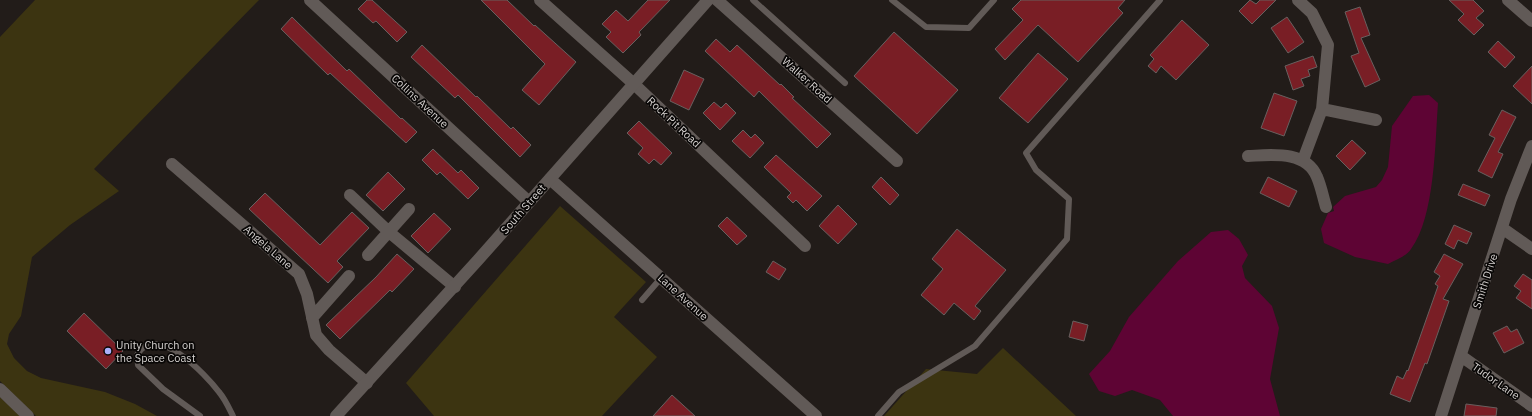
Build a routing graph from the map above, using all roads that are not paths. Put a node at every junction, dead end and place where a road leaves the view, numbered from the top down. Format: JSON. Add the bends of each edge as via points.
{"nodes":[{"id":1,"x":310,"y":0,"type":"edge"},
{"id":2,"x":540,"y":0,"type":"edge"},
{"id":3,"x":708,"y":0,"type":"edge"},
{"id":4,"x":717,"y":0,"type":"edge"},
{"id":5,"x":753,"y":0,"type":"edge"},
{"id":6,"x":892,"y":0,"type":"edge"},
{"id":7,"x":994,"y":0,"type":"edge"},
{"id":8,"x":1160,"y":0,"type":"edge"},
{"id":9,"x":1298,"y":0,"type":"edge"},
{"id":10,"x":1508,"y":0,"type":"edge"},
{"id":11,"x":1532,"y":21,"type":"edge"},
{"id":12,"x":845,"y":83,"type":"dead end"},
{"id":13,"x":634,"y":84,"type":"junction"},
{"id":14,"x":1322,"y":109,"type":"junction"},
{"id":15,"x":1376,"y":120,"type":"dead end"},
{"id":16,"x":1532,"y":146,"type":"edge"},
{"id":17,"x":1248,"y":156,"type":"dead end"},
{"id":18,"x":1303,"y":160,"type":"junction"},
{"id":19,"x":897,"y":161,"type":"dead end"},
{"id":20,"x":172,"y":164,"type":"dead end"},
{"id":21,"x":550,"y":179,"type":"junction"},
{"id":22,"x":350,"y":195,"type":"dead end"},
{"id":23,"x":529,"y":202,"type":"junction"},
{"id":24,"x":1326,"y":207,"type":"dead end"},
{"id":25,"x":409,"y":209,"type":"dead end"},
{"id":26,"x":1502,"y":228,"type":"junction"},
{"id":27,"x":389,"y":232,"type":"junction"},
{"id":28,"x":805,"y":246,"type":"dead end"},
{"id":29,"x":1532,"y":249,"type":"edge"},
{"id":30,"x":368,"y":255,"type":"dead end"},
{"id":31,"x":349,"y":276,"type":"dead end"},
{"id":32,"x":661,"y":278,"type":"junction"},
{"id":33,"x":455,"y":287,"type":"junction"},
{"id":34,"x":642,"y":300,"type":"dead end"},
{"id":35,"x":312,"y":318,"type":"junction"},
{"id":36,"x":1461,"y":356,"type":"junction"},
{"id":37,"x":367,"y":383,"type":"junction"},
{"id":38,"x":0,"y":389,"type":"edge"},
{"id":39,"x":1532,"y":406,"type":"edge"},
{"id":40,"x":28,"y":416,"type":"edge"},
{"id":41,"x":200,"y":416,"type":"edge"},
{"id":42,"x":233,"y":416,"type":"edge"},
{"id":43,"x":336,"y":416,"type":"edge"},
{"id":44,"x":816,"y":416,"type":"edge"},
{"id":45,"x":878,"y":416,"type":"edge"},
{"id":46,"x":1441,"y":416,"type":"edge"}],
"edges":[{"from":1,"to":23,"type":"street","name":"Collins Avenue"},
{"from":2,"to":13,"type":"street","name":"Rock Pit Road"},
{"from":3,"to":13,"type":"street","name":"South Street"},
{"from":4,"to":19,"type":"street","name":"Walker Road"},
{"from":5,"to":12,"type":"lane"},
{"from":6,"to":7,"type":"lane","via":[[926,27],[969,28]]},
{"from":8,"to":45,"type":"lane","via":[[1026,153],[1036,170],[1069,199],[1067,239],[976,346],[899,392]]},
{"from":9,"to":14,"type":"street","via":[[1312,13],[1328,45]]},
{"from":10,"to":11,"type":"street"},
{"from":13,"to":21,"type":"street","name":"South Street"},
{"from":13,"to":28,"type":"street","name":"Rock Pit Road"},
{"from":14,"to":15,"type":"street"},
{"from":14,"to":18,"type":"street"},
{"from":16,"to":26,"type":"street","name":"Smith Drive"},
{"from":17,"to":18,"type":"street","via":[[1280,155]]},
{"from":18,"to":24,"type":"street","via":[[1317,175]]},
{"from":20,"to":35,"type":"street","name":"Angela Lane","via":[[299,274],[307,294]]},
{"from":21,"to":23,"type":"street","name":"South Street"},
{"from":21,"to":32,"type":"street","name":"Lane Avenue"},
{"from":22,"to":27,"type":"street"},
{"from":23,"to":33,"type":"street","name":"South Street"},
{"from":25,"to":27,"type":"street"},
{"from":26,"to":29,"type":"street"},
{"from":26,"to":36,"type":"street","name":"Smith Drive"},
{"from":27,"to":30,"type":"street"},
{"from":27,"to":33,"type":"street"},
{"from":31,"to":35,"type":"street"},
{"from":32,"to":34,"type":"lane"},
{"from":32,"to":44,"type":"street","name":"Lane Avenue"},
{"from":33,"to":37,"type":"street","name":"South Street"},
{"from":35,"to":37,"type":"street","name":"Angela Lane","via":[[316,335],[329,350]]},
{"from":36,"to":39,"type":"street","name":"Tudor Lane"},
{"from":36,"to":46,"type":"street","name":"Smith Drive"},
{"from":37,"to":43,"type":"street","name":"South Street"},
{"from":38,"to":40,"type":"street"},
{"from":41,"to":42,"type":"lane","via":[[163,389],[138,365],[138,355],[144,346],[152,343],[163,345],[193,365],[220,393]]}]}
